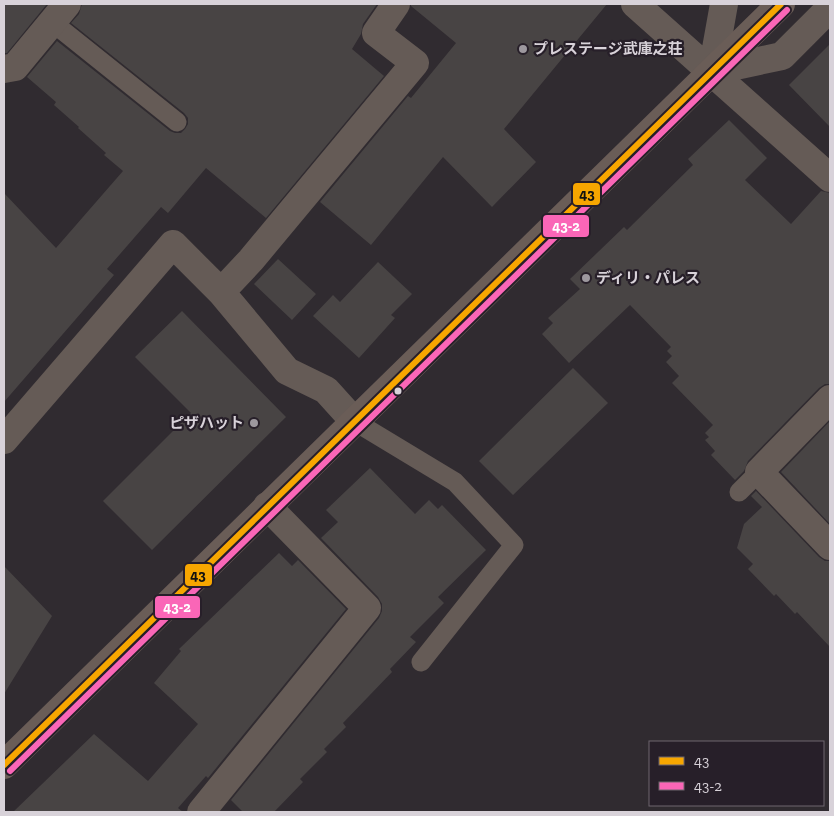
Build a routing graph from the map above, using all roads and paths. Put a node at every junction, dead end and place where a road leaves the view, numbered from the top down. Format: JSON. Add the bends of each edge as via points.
{"nodes":[{"id":1,"x":396,"y":4,"type":"edge"},
{"id":2,"x":635,"y":4,"type":"edge"},
{"id":3,"x":724,"y":4,"type":"edge"},
{"id":4,"x":782,"y":4,"type":"edge"},
{"id":5,"x":830,"y":8,"type":"edge"},
{"id":6,"x":60,"y":13,"type":"edge"},
{"id":7,"x":4,"y":69,"type":"edge"},
{"id":8,"x":712,"y":71,"type":"junction"},
{"id":9,"x":177,"y":122,"type":"dead end"},
{"id":10,"x":830,"y":178,"type":"edge"},
{"id":11,"x":221,"y":292,"type":"junction"},
{"id":12,"x":830,"y":398,"type":"edge"},
{"id":13,"x":354,"y":421,"type":"junction"},
{"id":14,"x":4,"y":440,"type":"edge"},
{"id":15,"x":759,"y":472,"type":"junction"},
{"id":16,"x":739,"y":492,"type":"dead end"},
{"id":17,"x":267,"y":506,"type":"junction"},
{"id":18,"x":830,"y":546,"type":"edge"},
{"id":19,"x":421,"y":662,"type":"dead end"},
{"id":20,"x":4,"y":764,"type":"edge"},
{"id":21,"x":201,"y":812,"type":"edge"}],
"edges":[{"from":1,"to":11,"type":"street","via":[[376,33],[415,63]]},
{"from":2,"to":8,"type":"street"},
{"from":3,"to":8,"type":"street"},
{"from":4,"to":8,"type":"street"},
{"from":5,"to":8,"type":"street","via":[[782,56]]},
{"from":6,"to":7,"type":"street","via":[[15,67]]},
{"from":6,"to":9,"type":"lane"},
{"from":8,"to":10,"type":"street"},
{"from":8,"to":13,"type":"street"},
{"from":11,"to":13,"type":"street","via":[[287,371],[326,390]]},
{"from":11,"to":14,"type":"street","via":[[173,244]]},
{"from":12,"to":15,"type":"street"},
{"from":13,"to":17,"type":"street"},
{"from":13,"to":19,"type":"lane","via":[[456,482],[514,545]]},
{"from":15,"to":16,"type":"lane"},
{"from":15,"to":18,"type":"street"},
{"from":17,"to":20,"type":"street"},
{"from":17,"to":21,"type":"street","via":[[367,608]]}]}
